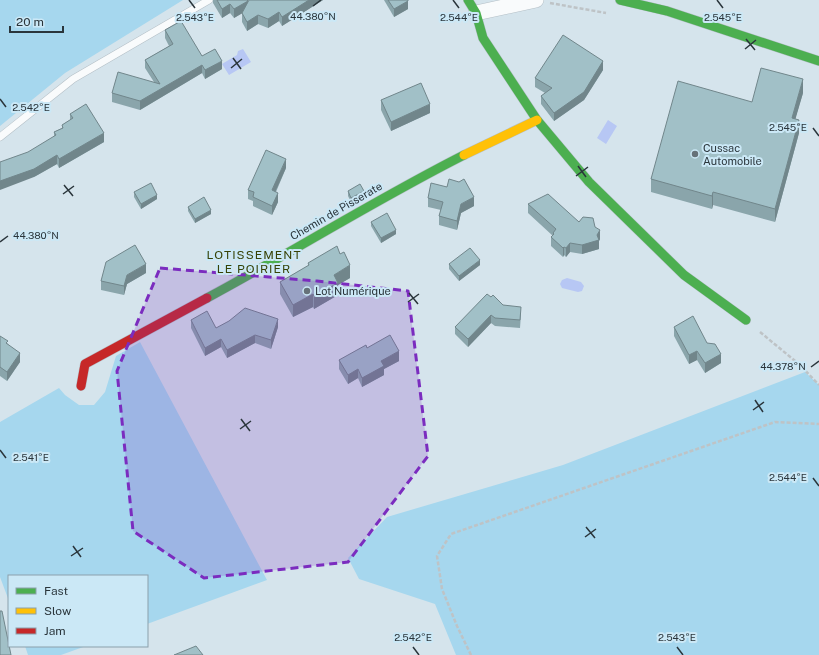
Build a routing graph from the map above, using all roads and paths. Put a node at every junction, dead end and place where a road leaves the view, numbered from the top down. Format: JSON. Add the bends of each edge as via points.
{"nodes":[{"id":1,"x":209,"y":0,"type":"edge"},
{"id":2,"x":468,"y":0,"type":"edge"},
{"id":3,"x":536,"y":0,"type":"edge"},
{"id":4,"x":620,"y":0,"type":"edge"},
{"id":5,"x":476,"y":13,"type":"junction"},
{"id":6,"x":819,"y":62,"type":"edge"},
{"id":7,"x":537,"y":120,"type":"junction"},
{"id":8,"x":0,"y":137,"type":"edge"},
{"id":9,"x":746,"y":320,"type":"joint"},
{"id":10,"x":819,"y":385,"type":"edge"},
{"id":11,"x":81,"y":386,"type":"dead end"},
{"id":12,"x":819,"y":424,"type":"edge"},
{"id":13,"x":471,"y":655,"type":"edge"}],
"edges":[{"from":1,"to":8,"type":"lane","via":[[73,79]]},
{"from":2,"to":5,"type":"street"},
{"from":3,"to":5,"type":"street"},
{"from":4,"to":6,"type":"street","via":[[667,11]]},
{"from":5,"to":7,"type":"street","via":[[483,38]]},
{"from":7,"to":9,"type":"street","via":[[589,182],[684,275]]},
{"from":7,"to":11,"type":"street","name":"Chemin de Pisserate","via":[[422,176],[268,265],[85,364]]},
{"from":9,"to":10,"type":"path","via":[[800,365]]},
{"from":12,"to":13,"type":"path","via":[[775,422],[451,534],[437,556],[442,589]]}]}
